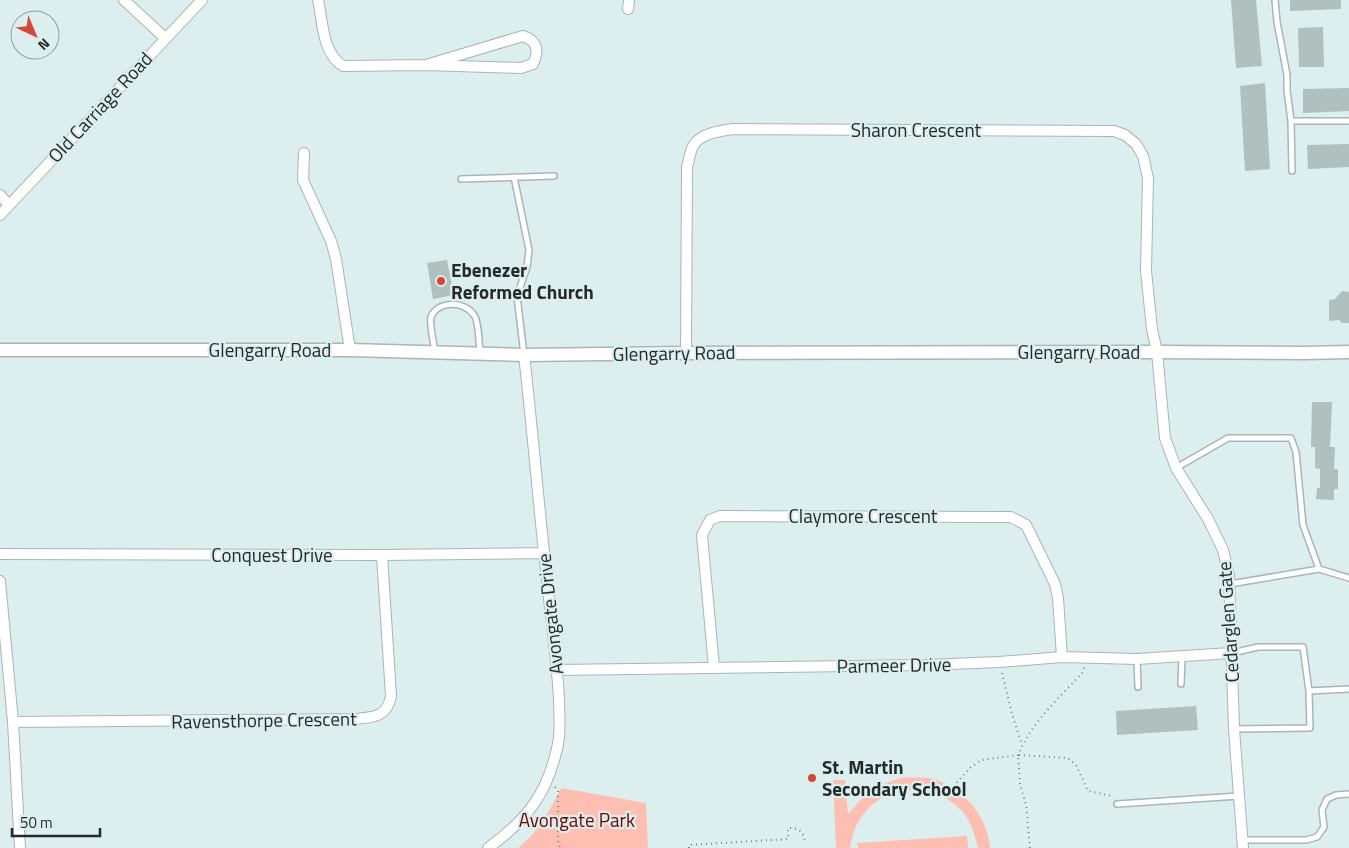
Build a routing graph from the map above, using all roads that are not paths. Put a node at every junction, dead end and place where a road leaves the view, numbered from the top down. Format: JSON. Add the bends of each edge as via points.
{"nodes":[{"id":1,"x":124,"y":0,"type":"edge"},
{"id":2,"x":202,"y":0,"type":"edge"},
{"id":3,"x":318,"y":0,"type":"edge"},
{"id":4,"x":1276,"y":0,"type":"edge"},
{"id":5,"x":165,"y":38,"type":"junction"},
{"id":6,"x":426,"y":65,"type":"junction"},
{"id":7,"x":1291,"y":121,"type":"junction"},
{"id":8,"x":1349,"y":121,"type":"edge"},
{"id":9,"x":304,"y":153,"type":"dead end"},
{"id":10,"x":1292,"y":171,"type":"dead end"},
{"id":11,"x":554,"y":176,"type":"dead end"},
{"id":12,"x":514,"y":177,"type":"junction"},
{"id":13,"x":461,"y":179,"type":"dead end"},
{"id":14,"x":0,"y":195,"type":"edge"},
{"id":15,"x":10,"y":205,"type":"junction"},
{"id":16,"x":0,"y":215,"type":"edge"},
{"id":17,"x":0,"y":350,"type":"edge"},
{"id":18,"x":350,"y":350,"type":"junction"},
{"id":19,"x":1157,"y":352,"type":"junction"},
{"id":20,"x":1349,"y":352,"type":"edge"},
{"id":21,"x":435,"y":353,"type":"junction"},
{"id":22,"x":686,"y":353,"type":"junction"},
{"id":23,"x":480,"y":354,"type":"junction"},
{"id":24,"x":524,"y":355,"type":"junction"},
{"id":25,"x":1176,"y":468,"type":"junction"},
{"id":26,"x":544,"y":553,"type":"junction"},
{"id":27,"x":0,"y":554,"type":"edge"},
{"id":28,"x":382,"y":555,"type":"junction"},
{"id":29,"x":1319,"y":568,"type":"junction"},
{"id":30,"x":1349,"y":578,"type":"edge"},
{"id":31,"x":0,"y":581,"type":"edge"},
{"id":32,"x":1229,"y":584,"type":"junction"},
{"id":33,"x":1231,"y":653,"type":"junction"},
{"id":34,"x":1062,"y":657,"type":"junction"},
{"id":35,"x":1182,"y":657,"type":"junction"},
{"id":36,"x":1137,"y":659,"type":"junction"},
{"id":37,"x":714,"y":667,"type":"junction"},
{"id":38,"x":557,"y":670,"type":"junction"},
{"id":39,"x":1181,"y":684,"type":"dead end"},
{"id":40,"x":1138,"y":686,"type":"dead end"},
{"id":41,"x":1349,"y":689,"type":"edge"},
{"id":42,"x":1309,"y":691,"type":"junction"},
{"id":43,"x":13,"y":722,"type":"junction"},
{"id":44,"x":1234,"y":728,"type":"junction"},
{"id":45,"x":1349,"y":794,"type":"edge"},
{"id":46,"x":1240,"y":796,"type":"junction"},
{"id":47,"x":1117,"y":804,"type":"dead end"},
{"id":48,"x":1243,"y":844,"type":"edge"},
{"id":49,"x":20,"y":848,"type":"edge"},
{"id":50,"x":488,"y":848,"type":"edge"}],
"edges":[{"from":1,"to":5,"type":"street"},
{"from":2,"to":5,"type":"street","name":"Old Carriage Road"},
{"from":3,"to":6,"type":"street","via":[[328,50],[334,61],[343,66]]},
{"from":4,"to":7,"type":"lane"},
{"from":5,"to":15,"type":"street","name":"Old Carriage Road"},
{"from":6,"to":6,"type":"street","via":[[523,36],[536,45],[537,55],[533,64],[521,68]]},
{"from":7,"to":8,"type":"lane"},
{"from":7,"to":10,"type":"lane"},
{"from":9,"to":18,"type":"street","via":[[303,180],[336,259]]},
{"from":11,"to":12,"type":"lane"},
{"from":12,"to":13,"type":"lane"},
{"from":12,"to":24,"type":"lane","via":[[529,250],[527,268],[517,296]]},
{"from":14,"to":15,"type":"street"},
{"from":15,"to":16,"type":"street","name":"Old Carriage Road"},
{"from":17,"to":18,"type":"street","name":"Glengarry Road"},
{"from":18,"to":21,"type":"street","name":"Glengarry Road"},
{"from":19,"to":20,"type":"street","name":"Glengarry Road"},
{"from":19,"to":22,"type":"street","name":"Glengarry Road"},
{"from":19,"to":22,"type":"street","name":"Sharon Crescent","via":[[1146,271],[1148,178],[1143,156],[1125,135],[1114,131],[733,129],[718,131],[694,144],[687,167]]},
{"from":19,"to":25,"type":"street","name":"Cedarglen Gate","via":[[1165,438]]},
{"from":21,"to":23,"type":"street","name":"Glengarry Road"},
{"from":21,"to":23,"type":"lane","via":[[431,319],[436,310],[450,304],[467,308],[476,316]]},
{"from":22,"to":24,"type":"street","name":"Glengarry Road"},
{"from":23,"to":24,"type":"street","name":"Glengarry Road"},
{"from":24,"to":26,"type":"street","name":"Avongate Drive"},
{"from":25,"to":29,"type":"lane","via":[[1228,438],[1291,438],[1296,452],[1303,525]]},
{"from":25,"to":32,"type":"street","name":"Cedarglen Gate","via":[[1223,550]]},
{"from":26,"to":28,"type":"street","name":"Conquest Drive"},
{"from":26,"to":38,"type":"street","name":"Avongate Drive"},
{"from":27,"to":28,"type":"street","name":"Conquest Drive"},
{"from":28,"to":43,"type":"street","name":"Ravensthorpe Crescent","via":[[391,696],[384,712],[373,717]]},
{"from":29,"to":30,"type":"lane"},
{"from":29,"to":32,"type":"lane"},
{"from":31,"to":43,"type":"street"},
{"from":32,"to":33,"type":"street","name":"Cedarglen Gate"},
{"from":33,"to":35,"type":"street","name":"Parmeer Drive"},
{"from":33,"to":42,"type":"lane","via":[[1258,647],[1303,647]]},
{"from":33,"to":44,"type":"street","name":"Cedarglen Gate"},
{"from":34,"to":36,"type":"street","name":"Parmeer Drive"},
{"from":34,"to":37,"type":"street","name":"Parmeer Drive","via":[[925,665]]},
{"from":34,"to":37,"type":"street","name":"Claymore Crescent","via":[[1055,584],[1026,525],[1011,517],[720,516],[710,520],[702,535]]},
{"from":35,"to":36,"type":"street","name":"Parmeer Drive"},
{"from":35,"to":39,"type":"lane"},
{"from":36,"to":40,"type":"lane"},
{"from":37,"to":38,"type":"street","name":"Parmeer Drive"},
{"from":38,"to":50,"type":"street","name":"Avongate Drive","via":[[560,727],[548,779],[532,808],[508,834]]},
{"from":41,"to":42,"type":"lane"},
{"from":42,"to":44,"type":"lane","via":[[1310,728]]},
{"from":43,"to":49,"type":"street"},
{"from":44,"to":46,"type":"street","name":"Cedarglen Gate"},
{"from":45,"to":48,"type":"lane","via":[[1327,799],[1322,810],[1324,827],[1317,836],[1306,840]]},
{"from":46,"to":47,"type":"lane"},
{"from":46,"to":48,"type":"street","name":"Cedarglen Gate"}]}
